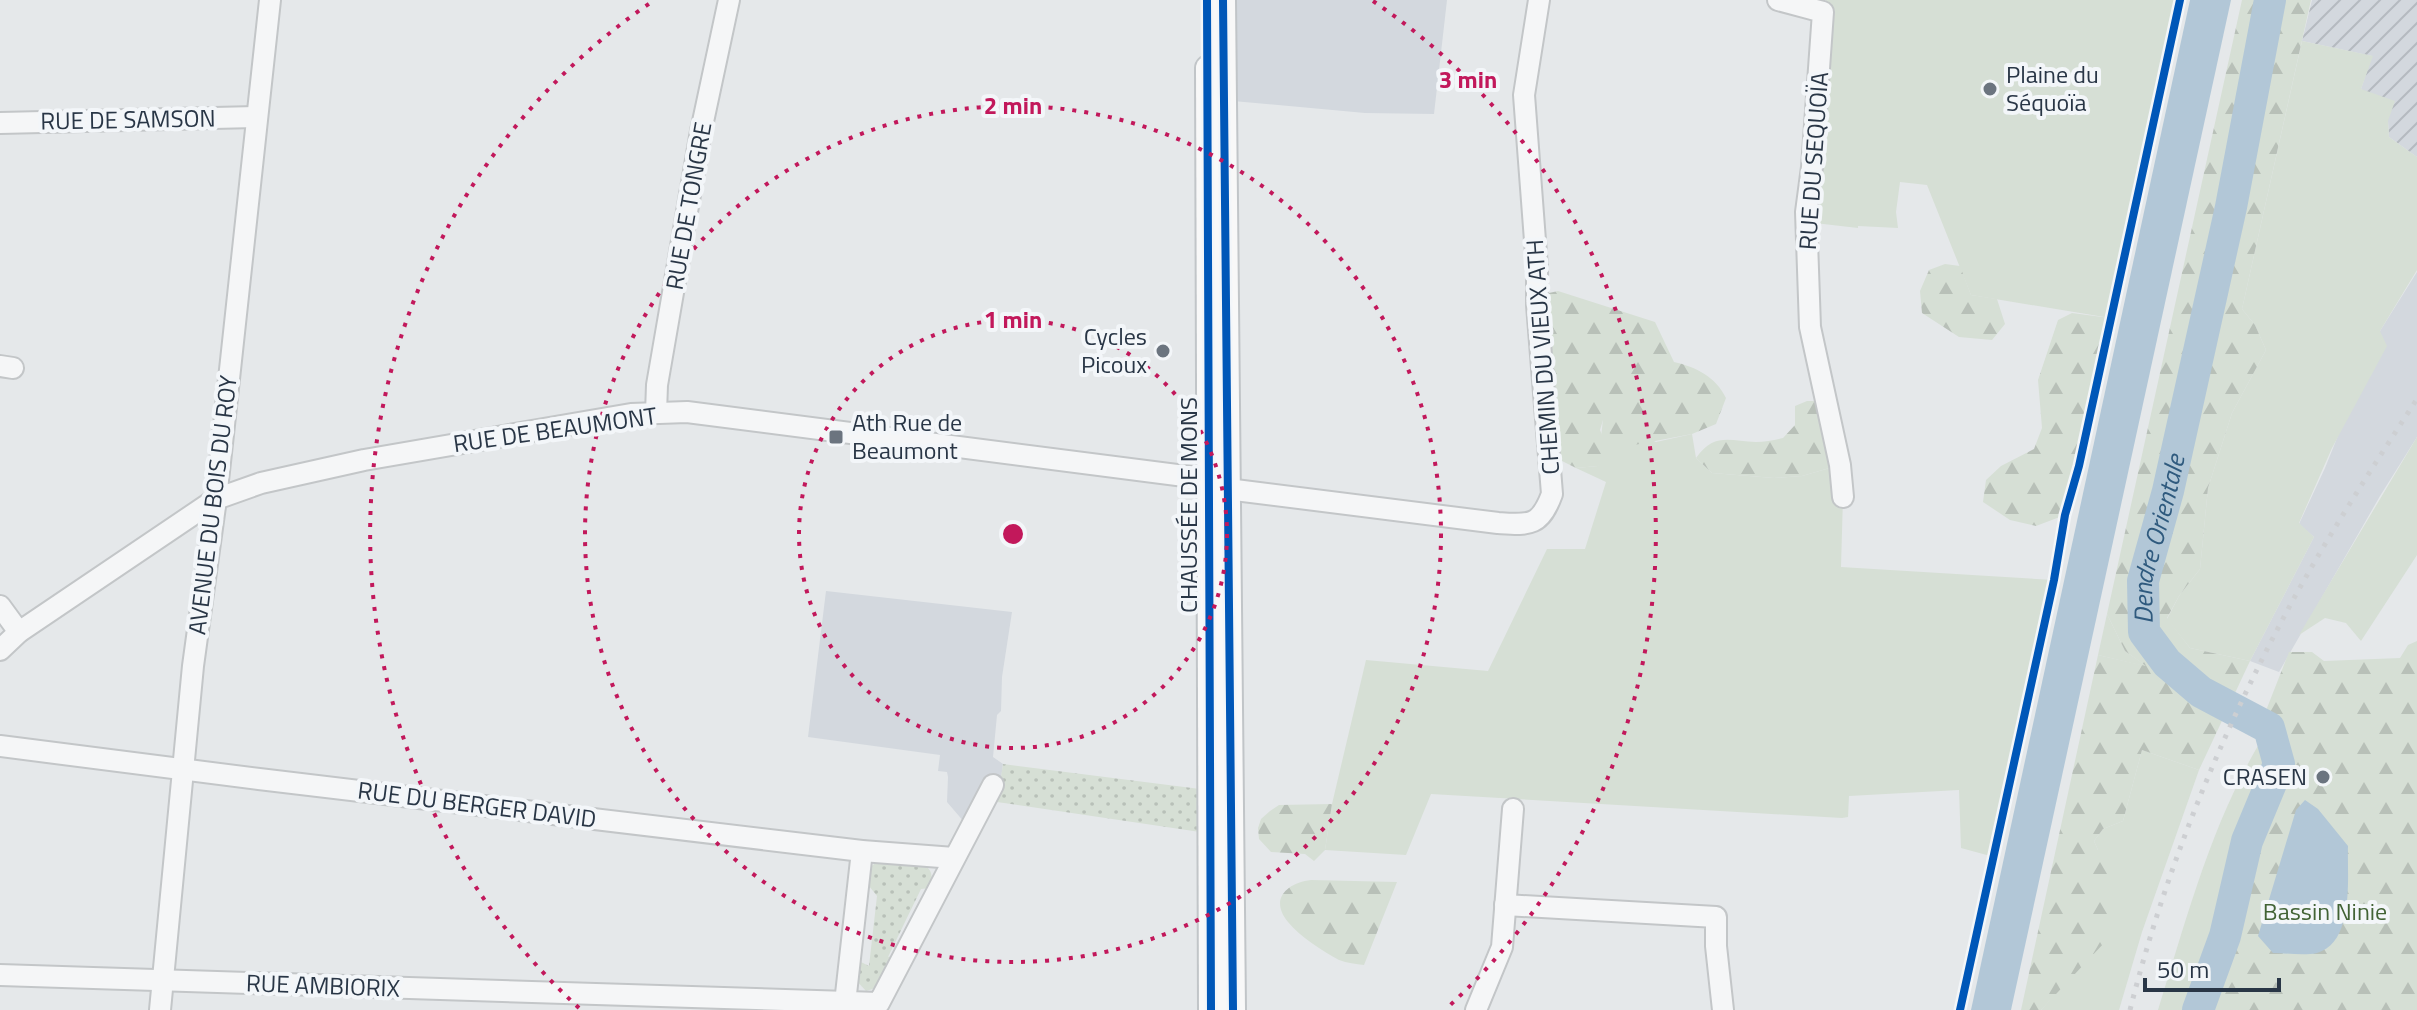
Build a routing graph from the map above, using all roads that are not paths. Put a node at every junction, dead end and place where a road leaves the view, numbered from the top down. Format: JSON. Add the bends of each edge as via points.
{"nodes":[{"id":1,"x":270,"y":0,"type":"edge"},
{"id":2,"x":729,"y":0,"type":"edge"},
{"id":3,"x":1207,"y":0,"type":"edge"},
{"id":4,"x":1223,"y":0,"type":"edge"},
{"id":5,"x":1539,"y":0,"type":"edge"},
{"id":6,"x":1778,"y":0,"type":"edge"},
{"id":7,"x":256,"y":117,"type":"junction"},
{"id":8,"x":0,"y":123,"type":"edge"},
{"id":9,"x":656,"y":413,"type":"junction"},
{"id":10,"x":1218,"y":484,"type":"junction"},
{"id":11,"x":1843,"y":497,"type":"dead end"},
{"id":12,"x":216,"y":499,"type":"junction"},
{"id":13,"x":0,"y":606,"type":"edge"},
{"id":14,"x":19,"y":632,"type":"junction"},
{"id":15,"x":0,"y":650,"type":"edge"},
{"id":16,"x":0,"y":746,"type":"edge"},
{"id":17,"x":184,"y":770,"type":"junction"},
{"id":18,"x":993,"y":785,"type":"dead end"},
{"id":19,"x":1513,"y":809,"type":"dead end"},
{"id":20,"x":862,"y":851,"type":"junction"},
{"id":21,"x":954,"y":858,"type":"junction"},
{"id":22,"x":1505,"y":905,"type":"junction"},
{"id":23,"x":0,"y":975,"type":"edge"},
{"id":24,"x":164,"y":981,"type":"junction"},
{"id":25,"x":845,"y":1003,"type":"junction"},
{"id":26,"x":783,"y":1006,"type":"edge"},
{"id":27,"x":160,"y":1010,"type":"edge"},
{"id":28,"x":1211,"y":1010,"type":"edge"},
{"id":29,"x":1233,"y":1010,"type":"edge"},
{"id":30,"x":1476,"y":1010,"type":"edge"},
{"id":31,"x":1723,"y":1010,"type":"edge"}],
"edges":[{"from":1,"to":7,"type":"street","name":"AVENUE DU BOIS DU ROY"},
{"from":2,"to":9,"type":"street","name":"RUE DE TONGRE","via":[[701,131]]},
{"from":3,"to":10,"type":"main road","name":"CHAUSSÉE DE MONS"},
{"from":4,"to":10,"type":"main road","name":"CHAUSSÉE DE MONS"},
{"from":5,"to":10,"type":"street","name":"CHEMIN DU VIEUX ATH","via":[[1524,95],[1552,477],[1547,508],[1530,524],[1518,524]]},
{"from":6,"to":11,"type":"street","name":"RUE DU SEQUOÏA","via":[[1823,12],[1806,212],[1809,314]]},
{"from":7,"to":8,"type":"street","name":"RUE DE SAMSON"},
{"from":7,"to":12,"type":"street","name":"AVENUE DU BOIS DU ROY"},
{"from":9,"to":10,"type":"street","name":"RUE DE BEAUMONT","via":[[687,412]]},
{"from":9,"to":12,"type":"street","name":"RUE DE BEAUMONT","via":[[364,460],[261,483]]},
{"from":10,"to":28,"type":"main road","name":"CHAUSSÉE DE MONS"},
{"from":10,"to":29,"type":"main road","name":"CHAUSSÉE DE MONS"},
{"from":12,"to":14,"type":"street","name":"RUE DE BEAUMONT"},
{"from":12,"to":17,"type":"street","name":"AVENUE DU BOIS DU ROY"},
{"from":13,"to":14,"type":"street"},
{"from":14,"to":15,"type":"street","name":"RUE DE BEAUMONT"},
{"from":16,"to":17,"type":"street","name":"RUE DU BERGER DAVID"},
{"from":17,"to":20,"type":"street","name":"RUE DU BERGER DAVID"},
{"from":17,"to":24,"type":"street","name":"AVENUE DU BOIS DU ROY"},
{"from":18,"to":21,"type":"street","name":"RUE AMBIORIX"},
{"from":19,"to":22,"type":"street"},
{"from":20,"to":21,"type":"street","name":"RUE DU BERGER DAVID"},
{"from":20,"to":25,"type":"street"},
{"from":21,"to":25,"type":"street","name":"RUE AMBIORIX","via":[[879,1003]]},
{"from":22,"to":30,"type":"street","via":[[1502,947]]},
{"from":22,"to":31,"type":"street","via":[[1716,917]]},
{"from":23,"to":24,"type":"street","name":"RUE AMBIORIX"},
{"from":24,"to":26,"type":"street","name":"RUE AMBIORIX"},
{"from":24,"to":27,"type":"street","name":"AVENUE DU BOIS DU ROY"},
{"from":25,"to":26,"type":"street","name":"RUE AMBIORIX"}]}
